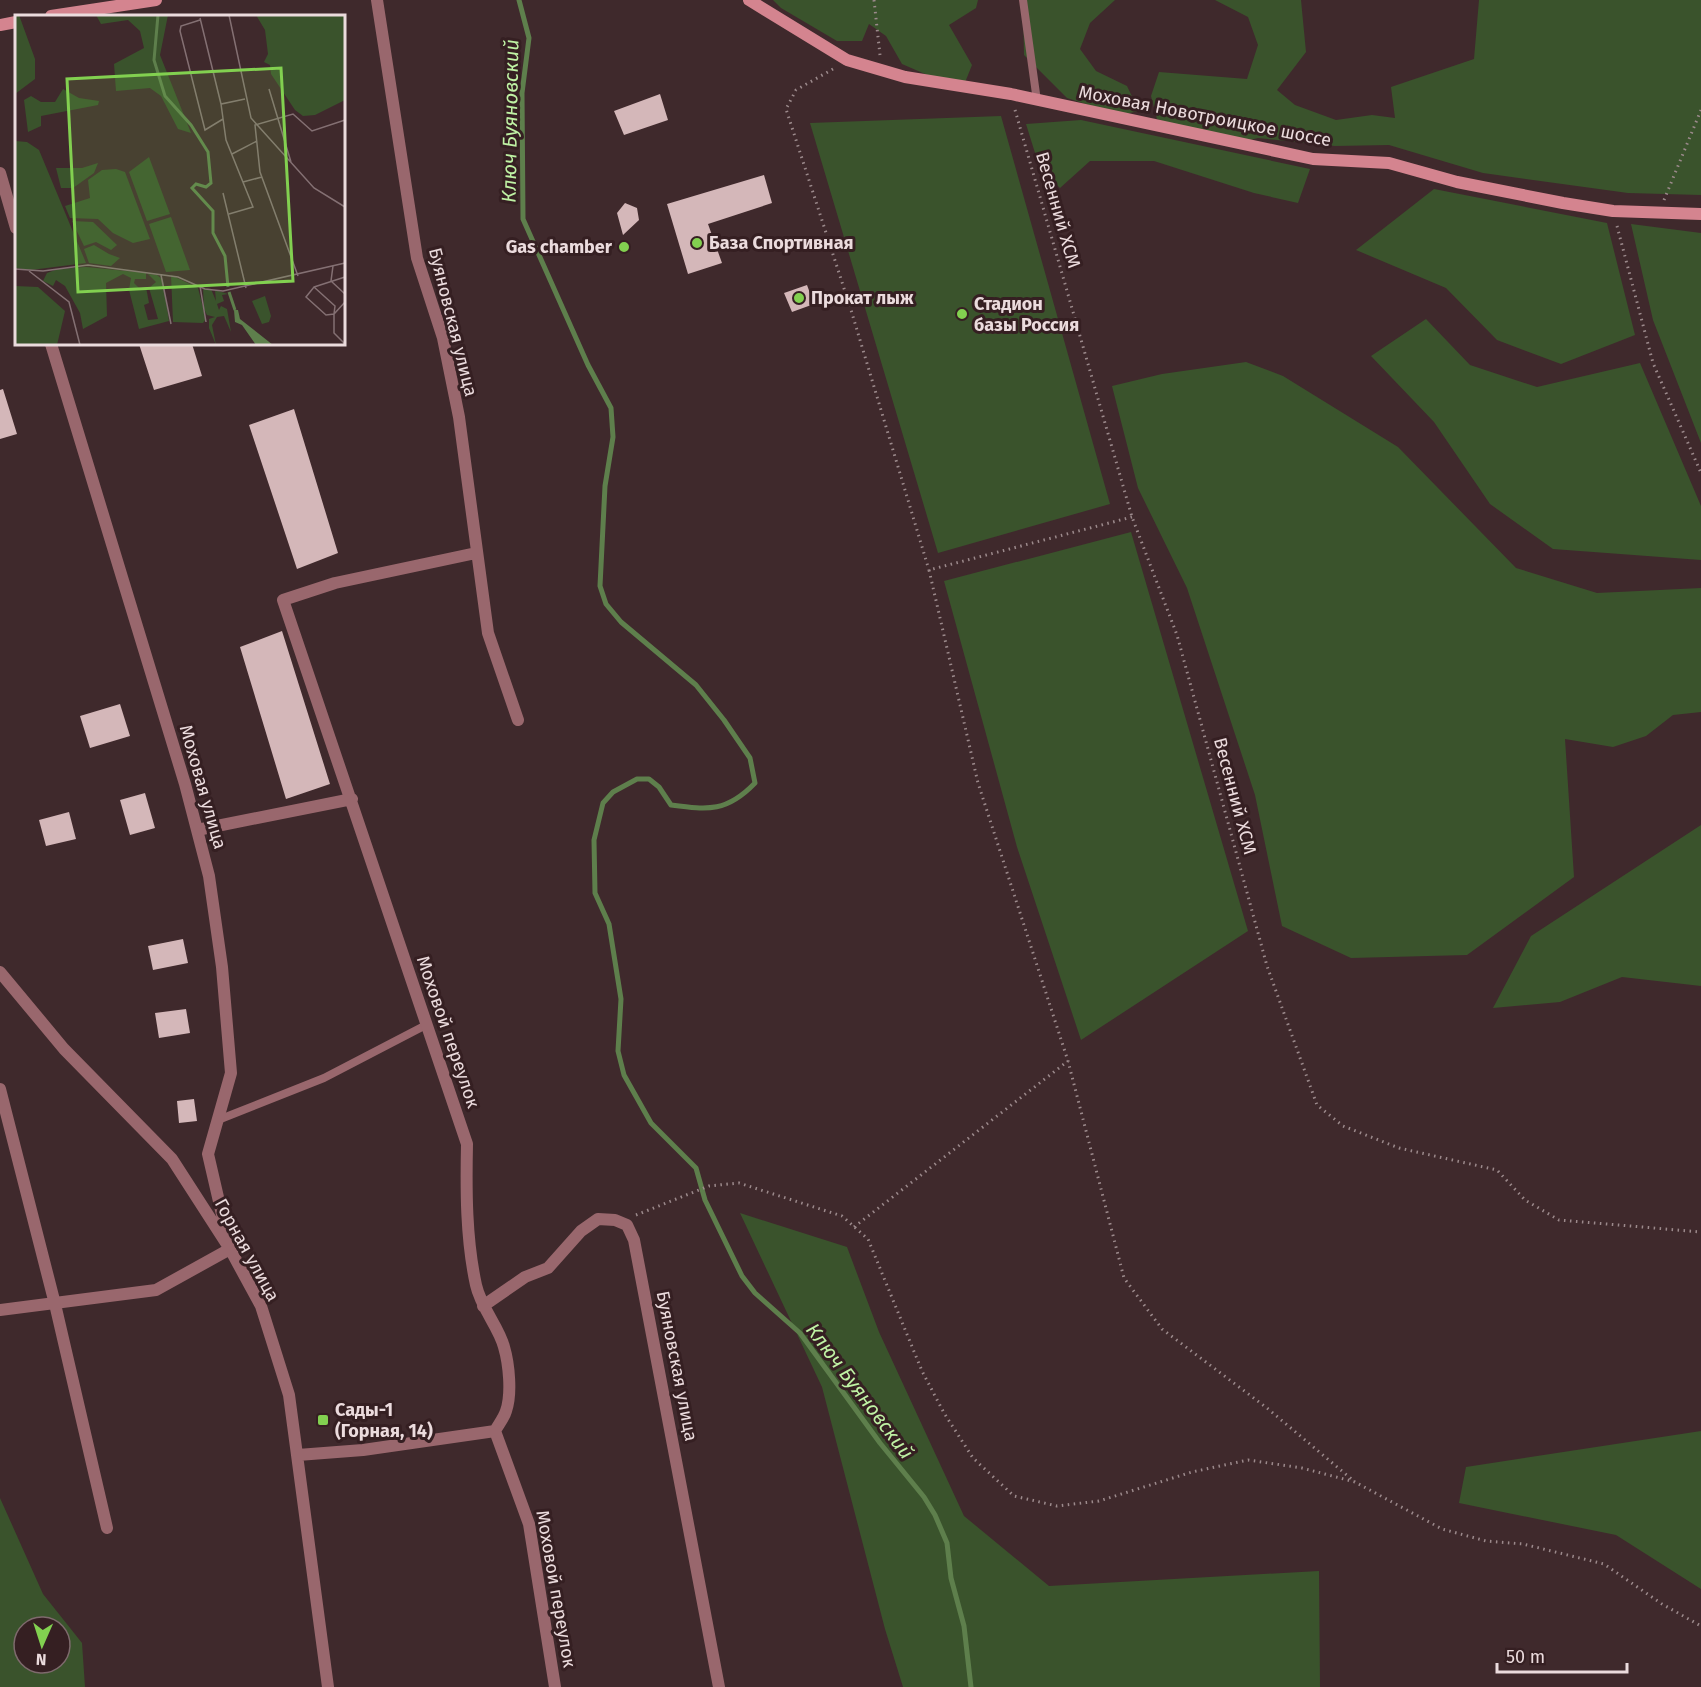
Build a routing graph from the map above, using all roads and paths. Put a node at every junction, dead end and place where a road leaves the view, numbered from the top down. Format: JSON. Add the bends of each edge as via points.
{"nodes":[{"id":1,"x":156,"y":0,"type":"edge"},
{"id":2,"x":377,"y":0,"type":"edge"},
{"id":3,"x":749,"y":0,"type":"edge"},
{"id":4,"x":874,"y":0,"type":"edge"},
{"id":5,"x":1023,"y":0,"type":"edge"},
{"id":6,"x":58,"y":15,"type":"edge"},
{"id":7,"x":15,"y":22,"type":"edge"},
{"id":8,"x":0,"y":25,"type":"edge"},
{"id":9,"x":848,"y":60,"type":"junction"},
{"id":10,"x":881,"y":70,"type":"junction"},
{"id":11,"x":1011,"y":94,"type":"junction"},
{"id":12,"x":1037,"y":101,"type":"junction"},
{"id":13,"x":1701,"y":110,"type":"edge"},
{"id":14,"x":0,"y":173,"type":"edge"},
{"id":15,"x":1614,"y":211,"type":"junction"},
{"id":16,"x":1658,"y":213,"type":"junction"},
{"id":17,"x":1701,"y":213,"type":"edge"},
{"id":18,"x":15,"y":225,"type":"edge"},
{"id":19,"x":51,"y":345,"type":"edge"},
{"id":20,"x":1701,"y":473,"type":"edge"},
{"id":21,"x":1132,"y":517,"type":"junction"},
{"id":22,"x":476,"y":553,"type":"junction"},
{"id":23,"x":929,"y":570,"type":"junction"},
{"id":24,"x":518,"y":720,"type":"dead end"},
{"id":25,"x":352,"y":799,"type":"junction"},
{"id":26,"x":197,"y":830,"type":"junction"},
{"id":27,"x":0,"y":972,"type":"edge"},
{"id":28,"x":426,"y":1025,"type":"junction"},
{"id":29,"x":1068,"y":1061,"type":"junction"},
{"id":30,"x":0,"y":1089,"type":"edge"},
{"id":31,"x":218,"y":1120,"type":"junction"},
{"id":32,"x":621,"y":1223,"type":"junction"},
{"id":33,"x":854,"y":1227,"type":"junction"},
{"id":34,"x":1701,"y":1232,"type":"edge"},
{"id":35,"x":230,"y":1249,"type":"junction"},
{"id":36,"x":55,"y":1304,"type":"junction"},
{"id":37,"x":483,"y":1306,"type":"junction"},
{"id":38,"x":0,"y":1310,"type":"edge"},
{"id":39,"x":495,"y":1431,"type":"junction"},
{"id":40,"x":298,"y":1455,"type":"junction"},
{"id":41,"x":1355,"y":1482,"type":"junction"},
{"id":42,"x":107,"y":1528,"type":"dead end"},
{"id":43,"x":1701,"y":1626,"type":"edge"},
{"id":44,"x":328,"y":1687,"type":"edge"},
{"id":45,"x":555,"y":1687,"type":"edge"},
{"id":46,"x":719,"y":1687,"type":"edge"}],
"edges":[{"from":1,"to":6,"type":"main road"},
{"from":2,"to":22,"type":"street","name":"Буяновская улица","via":[[417,258],[442,338],[459,417]]},
{"from":3,"to":9,"type":"main road","name":"Моховая Новотроицкое шоссе"},
{"from":4,"to":10,"type":"path"},
{"from":5,"to":12,"type":"lane"},
{"from":7,"to":8,"type":"main road"},
{"from":9,"to":10,"type":"main road","name":"Моховая Новотроицкое шоссе"},
{"from":9,"to":23,"type":"path","via":[[796,90],[786,109]]},
{"from":10,"to":11,"type":"main road","name":"Моховая Новотроицкое шоссе"},
{"from":11,"to":12,"type":"main road","name":"Моховая Новотроицкое шоссе"},
{"from":11,"to":21,"type":"path","name":"Весенний ХСМ"},
{"from":12,"to":15,"type":"main road","name":"Моховая Новотроицкое шоссе","via":[[1313,159],[1389,164],[1457,182]]},
{"from":13,"to":16,"type":"path"},
{"from":14,"to":18,"type":"street"},
{"from":15,"to":16,"type":"main road","name":"Моховая Новотроицкое шоссе"},
{"from":15,"to":20,"type":"path","via":[[1653,363]]},
{"from":16,"to":17,"type":"main road","name":"Моховая Новотроицкое шоссе"},
{"from":19,"to":26,"type":"street","name":"Моховая улица"},
{"from":21,"to":23,"type":"path"},
{"from":21,"to":34,"type":"path","name":"Весенний ХСМ","via":[[1177,635],[1267,966],[1317,1105],[1343,1126],[1399,1148],[1497,1170],[1525,1200],[1559,1220]]},
{"from":22,"to":24,"type":"street","name":"Буяновская улица","via":[[488,633]]},
{"from":22,"to":25,"type":"street","name":"Моховой переулок","via":[[335,583],[283,600]]},
{"from":23,"to":29,"type":"path","via":[[978,783]]},
{"from":25,"to":26,"type":"street"},
{"from":25,"to":28,"type":"street","name":"Моховой переулок"},
{"from":26,"to":31,"type":"street","name":"Моховая улица","via":[[209,876],[219,945],[231,1073]]},
{"from":27,"to":35,"type":"street","name":"Горная улица","via":[[64,1049],[172,1159]]},
{"from":28,"to":31,"type":"lane","via":[[324,1078]]},
{"from":28,"to":37,"type":"street","name":"Моховой переулок","via":[[467,1143],[470,1245]]},
{"from":29,"to":33,"type":"path"},
{"from":29,"to":41,"type":"path","via":[[1124,1278],[1162,1329],[1267,1408]]},
{"from":30,"to":36,"type":"street"},
{"from":31,"to":35,"type":"street","name":"Моховая улица","via":[[208,1154]]},
{"from":32,"to":33,"type":"path","via":[[709,1186],[739,1183],[842,1216]]},
{"from":32,"to":37,"type":"street","via":[[598,1220],[581,1231],[548,1268],[525,1277]]},
{"from":32,"to":46,"type":"street","name":"Буяновская улица","via":[[627,1225],[634,1240]]},
{"from":33,"to":41,"type":"path","via":[[867,1239],[922,1371],[944,1413],[973,1458],[1014,1496],[1057,1506],[1099,1501],[1192,1472],[1248,1460],[1302,1468]]},
{"from":35,"to":36,"type":"street","via":[[156,1290]]},
{"from":35,"to":40,"type":"street","name":"Горная улица","via":[[261,1306],[288,1395]]},
{"from":36,"to":38,"type":"street"},
{"from":36,"to":42,"type":"street"},
{"from":37,"to":39,"type":"street","name":"Моховой переулок","via":[[504,1346],[509,1389],[506,1411]]},
{"from":39,"to":40,"type":"street"},
{"from":39,"to":45,"type":"street","name":"Моховой переулок","via":[[529,1524]]},
{"from":40,"to":44,"type":"street","name":"Горная улица"},
{"from":41,"to":43,"type":"path","via":[[1443,1529],[1604,1564]]}]}
